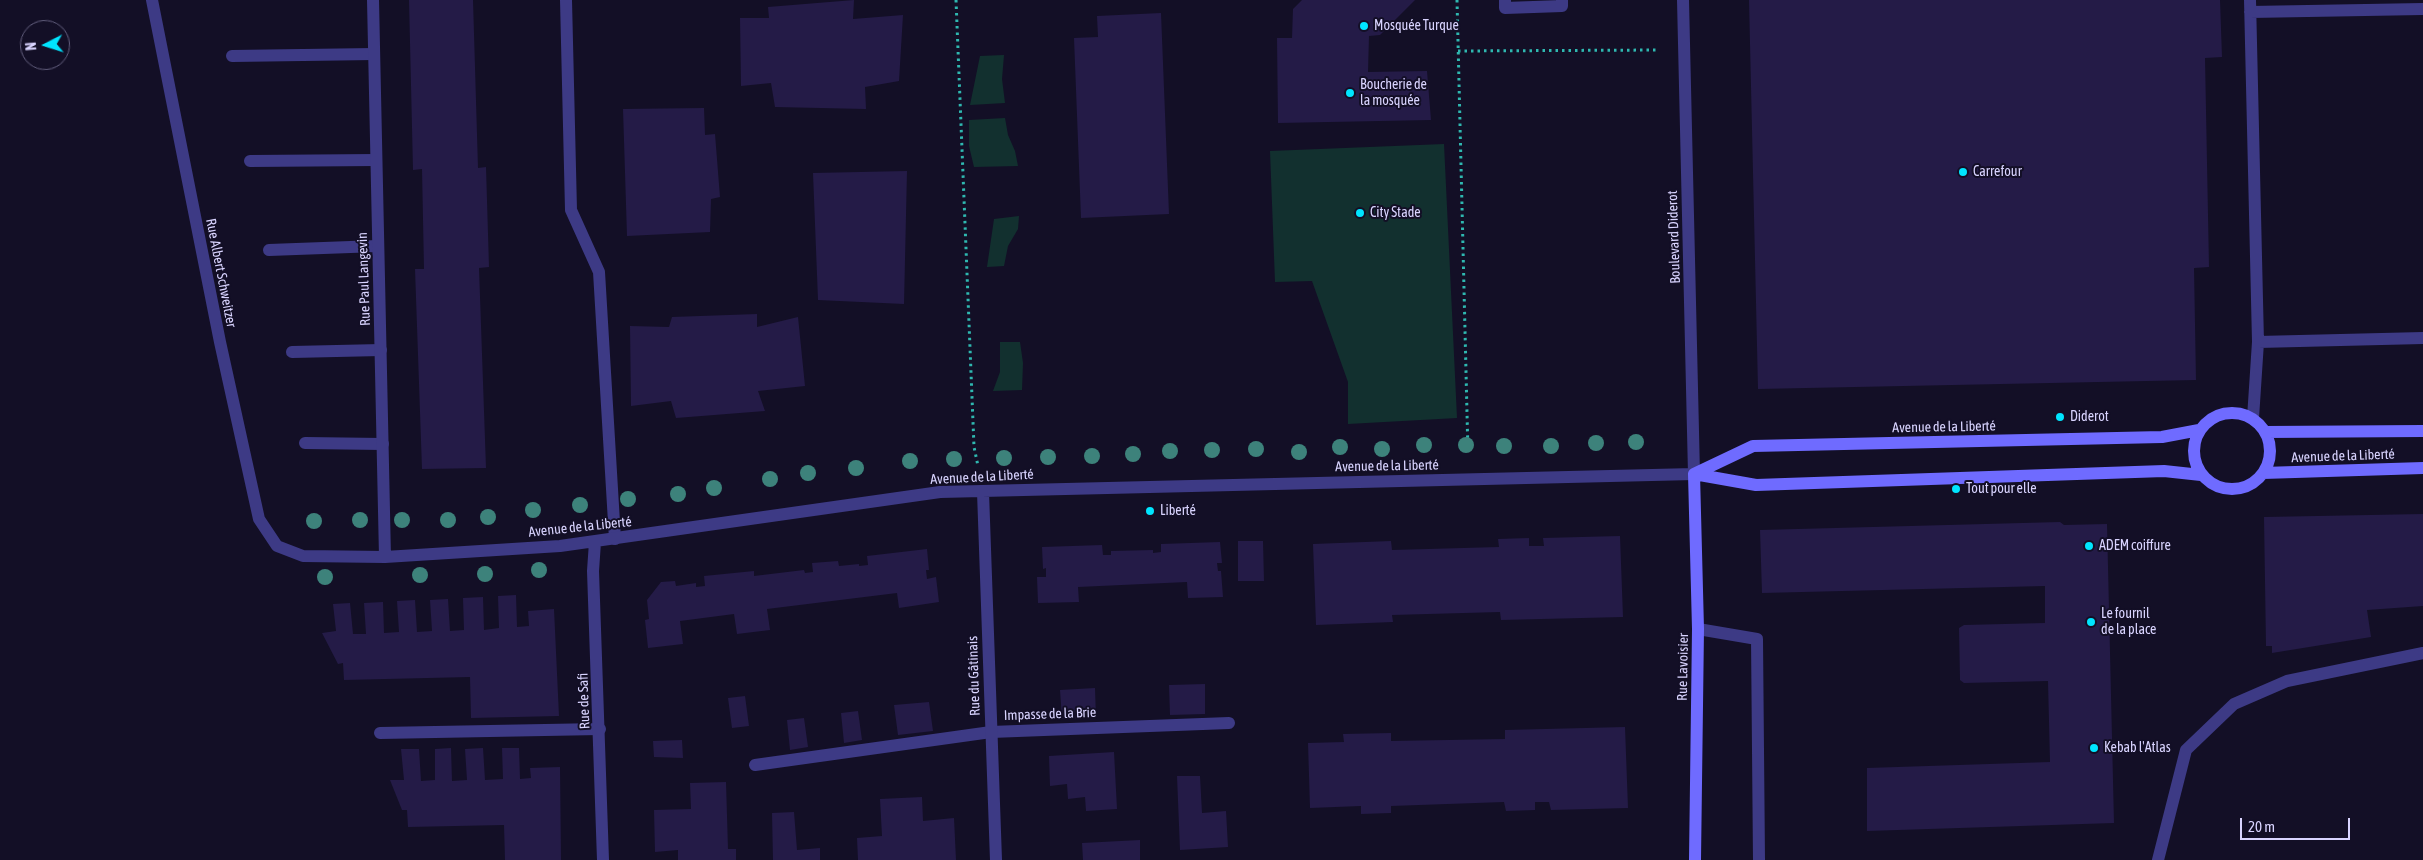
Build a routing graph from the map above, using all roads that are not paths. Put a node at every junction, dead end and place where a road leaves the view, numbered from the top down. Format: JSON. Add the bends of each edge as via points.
{"nodes":[{"id":1,"x":152,"y":0,"type":"edge"},
{"id":2,"x":373,"y":0,"type":"edge"},
{"id":3,"x":566,"y":0,"type":"edge"},
{"id":4,"x":1505,"y":0,"type":"edge"},
{"id":5,"x":1562,"y":0,"type":"edge"},
{"id":6,"x":1683,"y":0,"type":"edge"},
{"id":7,"x":2250,"y":6,"type":"edge"},
{"id":8,"x":2423,"y":9,"type":"edge"},
{"id":9,"x":374,"y":54,"type":"junction"},
{"id":10,"x":232,"y":56,"type":"dead end"},
{"id":11,"x":376,"y":160,"type":"junction"},
{"id":12,"x":250,"y":161,"type":"dead end"},
{"id":13,"x":378,"y":246,"type":"junction"},
{"id":14,"x":269,"y":250,"type":"dead end"},
{"id":15,"x":2423,"y":338,"type":"edge"},
{"id":16,"x":2258,"y":342,"type":"junction"},
{"id":17,"x":381,"y":350,"type":"junction"},
{"id":18,"x":292,"y":352,"type":"dead end"},
{"id":19,"x":2253,"y":418,"type":"junction"},
{"id":20,"x":2199,"y":430,"type":"junction"},
{"id":21,"x":2423,"y":430,"type":"edge"},
{"id":22,"x":2265,"y":432,"type":"junction"},
{"id":23,"x":305,"y":443,"type":"dead end"},
{"id":24,"x":383,"y":444,"type":"junction"},
{"id":25,"x":2423,"y":468,"type":"edge"},
{"id":26,"x":2263,"y":473,"type":"junction"},
{"id":27,"x":1694,"y":474,"type":"junction"},
{"id":28,"x":2201,"y":475,"type":"junction"},
{"id":29,"x":983,"y":492,"type":"junction"},
{"id":30,"x":615,"y":538,"type":"junction"},
{"id":31,"x":595,"y":542,"type":"junction"},
{"id":32,"x":278,"y":546,"type":"joint"},
{"id":33,"x":385,"y":557,"type":"junction"},
{"id":34,"x":1698,"y":629,"type":"junction"},
{"id":35,"x":2423,"y":653,"type":"edge"},
{"id":36,"x":2423,"y":658,"type":"edge"},
{"id":37,"x":1229,"y":723,"type":"dead end"},
{"id":38,"x":600,"y":729,"type":"junction"},
{"id":39,"x":991,"y":732,"type":"junction"},
{"id":40,"x":380,"y":733,"type":"dead end"},
{"id":41,"x":754,"y":765,"type":"dead end"},
{"id":42,"x":603,"y":860,"type":"edge"},
{"id":43,"x":996,"y":860,"type":"edge"},
{"id":44,"x":1695,"y":860,"type":"edge"},
{"id":45,"x":1759,"y":860,"type":"edge"},
{"id":46,"x":2158,"y":860,"type":"edge"}],
"edges":[{"from":1,"to":32,"type":"street","name":"Rue Albert Schweitzer","via":[[259,519]]},
{"from":2,"to":9,"type":"street","name":"Rue Paul Langevin"},
{"from":3,"to":30,"type":"street","via":[[571,210],[599,272]]},
{"from":4,"to":5,"type":"street","via":[[1505,8],[1562,6]]},
{"from":6,"to":27,"type":"street","name":"Boulevard Diderot"},
{"from":7,"to":8,"type":"street"},
{"from":7,"to":16,"type":"street"},
{"from":9,"to":10,"type":"street"},
{"from":9,"to":11,"type":"street","name":"Rue Paul Langevin"},
{"from":11,"to":12,"type":"street"},
{"from":11,"to":13,"type":"street","name":"Rue Paul Langevin"},
{"from":13,"to":14,"type":"street"},
{"from":13,"to":17,"type":"street","name":"Rue Paul Langevin"},
{"from":15,"to":16,"type":"street"},
{"from":16,"to":19,"type":"street"},
{"from":17,"to":18,"type":"street"},
{"from":17,"to":24,"type":"street","name":"Rue Paul Langevin"},
{"from":19,"to":20,"type":"street","via":[[2229,412],[2217,415]]},
{"from":19,"to":22,"type":"street"},
{"from":20,"to":27,"type":"street","name":"Avenue de la Liberté","via":[[2162,437],[1753,446]]},
{"from":20,"to":28,"type":"street","via":[[2193,453]]},
{"from":21,"to":22,"type":"street","name":"Avenue de la Liberté"},
{"from":22,"to":26,"type":"street","via":[[2270,453]]},
{"from":23,"to":24,"type":"street"},
{"from":24,"to":33,"type":"street","name":"Rue Paul Langevin"},
{"from":25,"to":26,"type":"street","name":"Avenue de la Liberté"},
{"from":26,"to":28,"type":"street","via":[[2244,487],[2233,489],[2221,488]]},
{"from":27,"to":28,"type":"street","name":"Avenue de la Liberté","via":[[1756,485],[2164,471]]},
{"from":27,"to":29,"type":"street","name":"Avenue de la Liberté"},
{"from":27,"to":34,"type":"street","name":"Rue Lavoisier"},
{"from":29,"to":30,"type":"street","name":"Avenue de la Liberté","via":[[940,492]]},
{"from":29,"to":39,"type":"street","name":"Rue du Gâtinais"},
{"from":30,"to":31,"type":"street","name":"Avenue de la Liberté"},
{"from":31,"to":33,"type":"street","name":"Avenue de la Liberté"},
{"from":31,"to":38,"type":"street","name":"Rue de Safi","via":[[593,570]]},
{"from":32,"to":33,"type":"street","name":"Avenue de la Liberté","via":[[303,556]]},
{"from":34,"to":44,"type":"street","name":"Rue Lavoisier"},
{"from":34,"to":45,"type":"street","via":[[1757,639]]},
{"from":35,"to":36,"type":"street"},
{"from":35,"to":46,"type":"street","via":[[2286,681],[2234,704],[2186,750]]},
{"from":37,"to":39,"type":"street","name":"Impasse de la Brie"},
{"from":38,"to":40,"type":"street"},
{"from":38,"to":42,"type":"street","name":"Rue de Safi"},
{"from":39,"to":41,"type":"street","name":"Impasse de la Brie"},
{"from":39,"to":43,"type":"street","name":"Rue du Gâtinais"}]}
